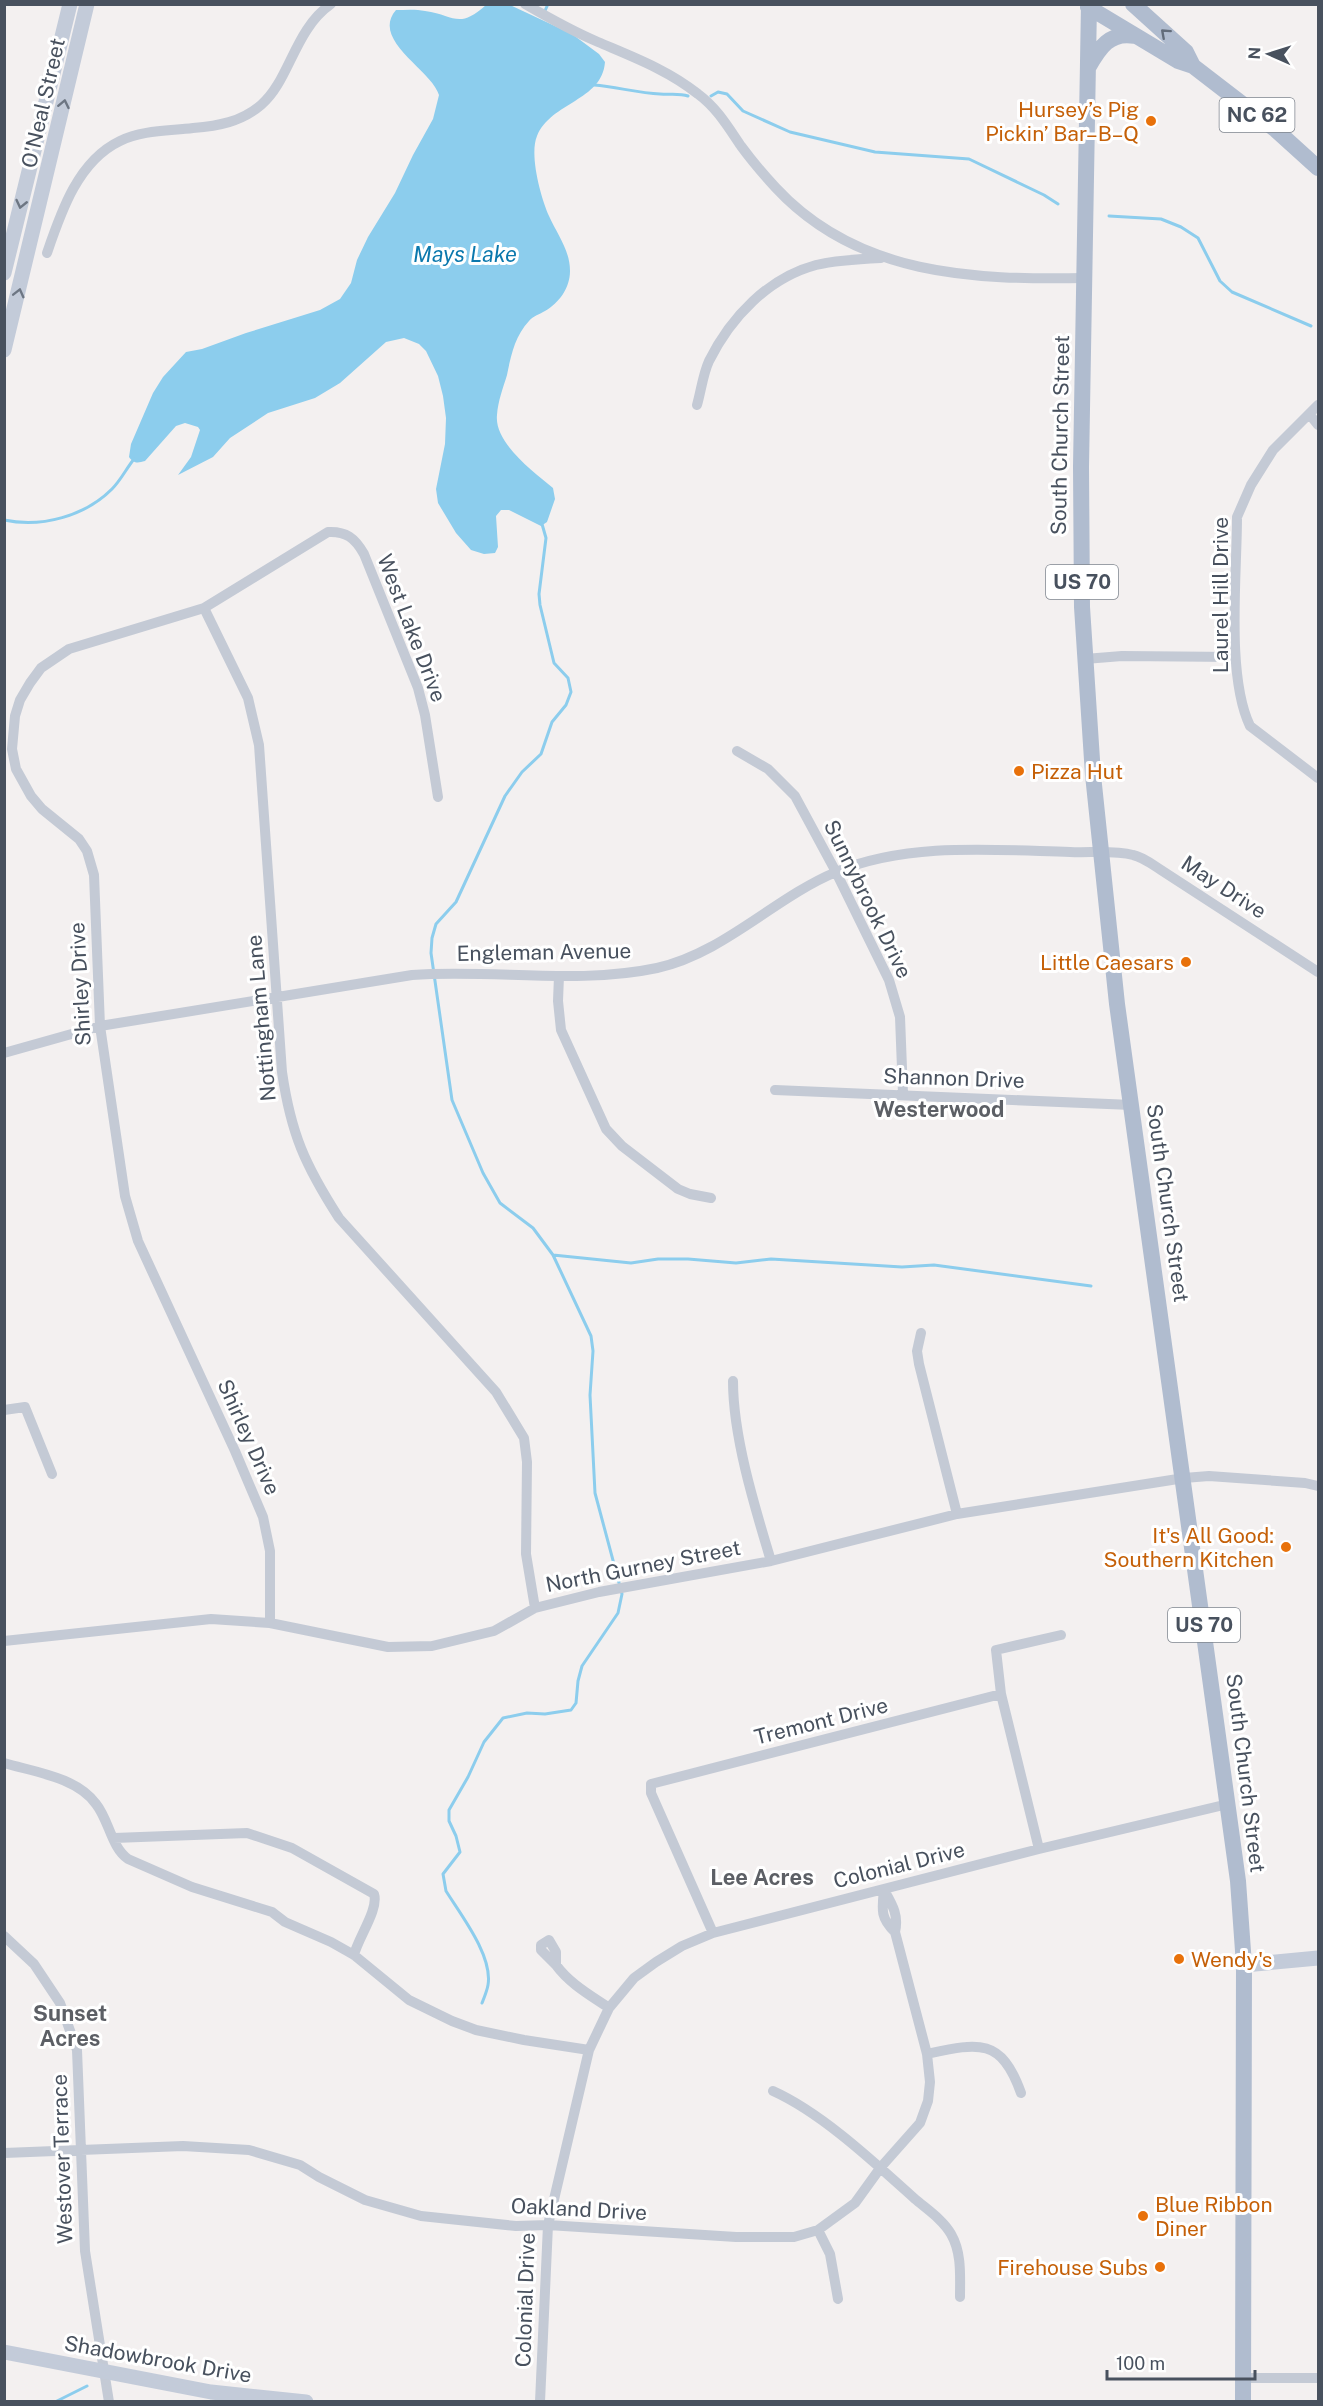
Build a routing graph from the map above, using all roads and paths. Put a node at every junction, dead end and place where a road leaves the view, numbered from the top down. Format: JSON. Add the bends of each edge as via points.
{"nodes":[{"id":1,"x":70,"y":4,"type":"edge"},
{"id":2,"x":87,"y":4,"type":"edge"},
{"id":3,"x":331,"y":4,"type":"edge"},
{"id":4,"x":525,"y":4,"type":"edge"},
{"id":5,"x":1089,"y":5,"type":"edge"},
{"id":6,"x":1139,"y":6,"type":"edge"},
{"id":7,"x":1104,"y":16,"type":"junction"},
{"id":8,"x":1135,"y":36,"type":"junction"},
{"id":9,"x":1192,"y":66,"type":"junction"},
{"id":10,"x":1087,"y":69,"type":"junction"},
{"id":11,"x":1318,"y":168,"type":"edge"},
{"id":12,"x":47,"y":253,"type":"dead end"},
{"id":13,"x":881,"y":258,"type":"junction"},
{"id":14,"x":4,"y":273,"type":"edge"},
{"id":15,"x":1084,"y":278,"type":"junction"},
{"id":16,"x":4,"y":350,"type":"edge"},
{"id":17,"x":697,"y":405,"type":"dead end"},
{"id":18,"x":1318,"y":405,"type":"edge"},
{"id":19,"x":1310,"y":415,"type":"junction"},
{"id":20,"x":1318,"y":425,"type":"edge"},
{"id":21,"x":328,"y":532,"type":"joint"},
{"id":22,"x":204,"y":608,"type":"junction"},
{"id":23,"x":1235,"y":657,"type":"junction"},
{"id":24,"x":1085,"y":658,"type":"junction"},
{"id":25,"x":737,"y":751,"type":"dead end"},
{"id":26,"x":1318,"y":778,"type":"edge"},
{"id":27,"x":438,"y":797,"type":"dead end"},
{"id":28,"x":1101,"y":853,"type":"junction"},
{"id":29,"x":836,"y":872,"type":"junction"},
{"id":30,"x":1318,"y":972,"type":"edge"},
{"id":31,"x":560,"y":976,"type":"junction"},
{"id":32,"x":276,"y":996,"type":"junction"},
{"id":33,"x":100,"y":1026,"type":"junction"},
{"id":34,"x":4,"y":1053,"type":"edge"},
{"id":35,"x":776,"y":1090,"type":"dead end"},
{"id":36,"x":903,"y":1094,"type":"junction"},
{"id":37,"x":1132,"y":1105,"type":"junction"},
{"id":38,"x":711,"y":1198,"type":"dead end"},
{"id":39,"x":921,"y":1333,"type":"dead end"},
{"id":40,"x":733,"y":1382,"type":"dead end"},
{"id":41,"x":4,"y":1410,"type":"edge"},
{"id":42,"x":52,"y":1474,"type":"dead end"},
{"id":43,"x":1184,"y":1478,"type":"junction"},
{"id":44,"x":1318,"y":1486,"type":"edge"},
{"id":45,"x":957,"y":1514,"type":"junction"},
{"id":46,"x":771,"y":1561,"type":"junction"},
{"id":47,"x":535,"y":1608,"type":"junction"},
{"id":48,"x":270,"y":1623,"type":"junction"},
{"id":49,"x":1061,"y":1635,"type":"dead end"},
{"id":50,"x":4,"y":1641,"type":"edge"},
{"id":51,"x":1001,"y":1694,"type":"junction"},
{"id":52,"x":4,"y":1763,"type":"edge"},
{"id":53,"x":1228,"y":1804,"type":"junction"},
{"id":54,"x":114,"y":1838,"type":"junction"},
{"id":55,"x":1039,"y":1849,"type":"junction"},
{"id":56,"x":884,"y":1890,"type":"junction"},
{"id":57,"x":713,"y":1933,"type":"junction"},
{"id":58,"x":4,"y":1936,"type":"edge"},
{"id":59,"x":354,"y":1955,"type":"junction"},
{"id":60,"x":1318,"y":1958,"type":"edge"},
{"id":61,"x":556,"y":1965,"type":"dead end"},
{"id":62,"x":1244,"y":1965,"type":"junction"},
{"id":63,"x":609,"y":2008,"type":"junction"},
{"id":64,"x":589,"y":2050,"type":"junction"},
{"id":65,"x":927,"y":2054,"type":"junction"},
{"id":66,"x":773,"y":2091,"type":"dead end"},
{"id":67,"x":1021,"y":2093,"type":"dead end"},
{"id":68,"x":80,"y":2150,"type":"junction"},
{"id":69,"x":4,"y":2153,"type":"edge"},
{"id":70,"x":881,"y":2167,"type":"junction"},
{"id":71,"x":548,"y":2225,"type":"junction"},
{"id":72,"x":818,"y":2230,"type":"junction"},
{"id":73,"x":960,"y":2297,"type":"dead end"},
{"id":74,"x":838,"y":2299,"type":"dead end"},
{"id":75,"x":4,"y":2352,"type":"edge"},
{"id":76,"x":104,"y":2372,"type":"junction"},
{"id":77,"x":1244,"y":2378,"type":"junction"},
{"id":78,"x":1318,"y":2378,"type":"edge"},
{"id":79,"x":109,"y":2402,"type":"edge"},
{"id":80,"x":306,"y":2402,"type":"edge"},
{"id":81,"x":540,"y":2402,"type":"edge"},
{"id":82,"x":1244,"y":2402,"type":"edge"}],
"edges":[{"from":1,"to":14,"type":"street","name":"O'Neal Street","one_way":true},
{"from":16,"to":2,"type":"street","name":"O'Neal Street","one_way":true},
{"from":3,"to":12,"type":"street","via":[[299,42],[272,94],[245,116],[228,124],[149,133],[121,140],[108,149],[75,186]]},
{"from":4,"to":13,"type":"street","via":[[661,69],[696,92],[711,104],[753,161],[792,204],[816,223]]},
{"from":5,"to":7,"type":"main road","number":"NC 62"},
{"from":5,"to":10,"type":"main road","name":"South Church Street","number":"US 70"},
{"from":6,"to":7,"type":"main road","via":[[1131,16]]},
{"from":9,"to":6,"type":"main road","number":"NC 62","one_way":true,"via":[[1186,52]]},
{"from":7,"to":8,"type":"main road","number":"NC 62"},
{"from":8,"to":9,"type":"main road","number":"NC 62"},
{"from":8,"to":10,"type":"main road","via":[[1109,39]]},
{"from":9,"to":11,"type":"main road","number":"NC 62","via":[[1276,130]]},
{"from":10,"to":15,"type":"main road","name":"South Church Street","number":"US 70"},
{"from":13,"to":15,"type":"street","via":[[968,276]]},
{"from":13,"to":17,"type":"street","via":[[816,265],[764,290],[718,345],[708,363]]},
{"from":15,"to":24,"type":"main road","name":"South Church Street","number":"US 70","via":[[1081,467]]},
{"from":18,"to":19,"type":"street","name":"Laurel Hill Drive"},
{"from":19,"to":20,"type":"street"},
{"from":19,"to":23,"type":"street","name":"Laurel Hill Drive","via":[[1273,450],[1237,517]]},
{"from":21,"to":22,"type":"street","name":"Shirley Drive"},
{"from":21,"to":27,"type":"street","name":"West Lake Drive","via":[[347,534],[364,554],[418,688]]},
{"from":22,"to":32,"type":"street","name":"Nottingham Lane","via":[[248,698],[259,744]]},
{"from":22,"to":33,"type":"street","name":"Shirley Drive","via":[[61,653],[41,668],[20,700],[15,716],[12,748],[16,769],[42,809],[79,839],[94,874]]},
{"from":23,"to":24,"type":"street"},
{"from":23,"to":26,"type":"street","name":"Laurel Hill Drive","via":[[1250,726]]},
{"from":24,"to":28,"type":"main road","name":"South Church Street","number":"US 70"},
{"from":25,"to":29,"type":"street","name":"Sunnybrook Drive","via":[[768,769],[795,796]]},
{"from":28,"to":29,"type":"street","name":"Engleman Avenue","via":[[924,852],[874,859]]},
{"from":28,"to":30,"type":"street","name":"May Drive","via":[[1135,855]]},
{"from":28,"to":37,"type":"main road","name":"South Church Street","number":"US 70"},
{"from":29,"to":31,"type":"street","name":"Engleman Avenue","via":[[688,957],[628,973]]},
{"from":29,"to":36,"type":"street","name":"Sunnybrook Drive","via":[[890,980],[900,1017]]},
{"from":31,"to":32,"type":"street","name":"Engleman Avenue","via":[[450,972]]},
{"from":31,"to":38,"type":"street","via":[[561,1030],[606,1129],[678,1190]]},
{"from":32,"to":33,"type":"street","name":"Engleman Avenue"},
{"from":32,"to":47,"type":"street","name":"Nottingham Lane","via":[[289,1118],[300,1151],[318,1185],[369,1253],[496,1392],[524,1438],[526,1554]]},
{"from":33,"to":34,"type":"street","name":"Engleman Avenue"},
{"from":33,"to":48,"type":"street","name":"Shirley Drive","via":[[130,1217],[263,1517],[270,1551]]},
{"from":35,"to":36,"type":"street","name":"Shannon Drive"},
{"from":36,"to":37,"type":"street","name":"Shannon Drive"},
{"from":37,"to":43,"type":"main road","name":"South Church Street","number":"US 70"},
{"from":39,"to":45,"type":"street","via":[[919,1364]]},
{"from":40,"to":46,"type":"street","via":[[733,1408]]},
{"from":41,"to":42,"type":"street","via":[[25,1407]]},
{"from":43,"to":44,"type":"street","name":"North Gurney Street","via":[[1209,1476]]},
{"from":43,"to":45,"type":"street","name":"North Gurney Street"},
{"from":43,"to":53,"type":"main road","name":"South Church Street","number":"US 70"},
{"from":45,"to":46,"type":"street","name":"North Gurney Street"},
{"from":46,"to":47,"type":"street","name":"North Gurney Street","via":[[599,1592]]},
{"from":47,"to":48,"type":"street","name":"North Gurney Street","via":[[494,1631],[432,1646],[367,1644]]},
{"from":48,"to":50,"type":"street","name":"North Gurney Street","via":[[212,1619]]},
{"from":49,"to":51,"type":"street","via":[[996,1650]]},
{"from":51,"to":55,"type":"street"},
{"from":51,"to":57,"type":"street","name":"Tremont Drive","via":[[651,1784],[651,1793]]},
{"from":52,"to":54,"type":"street","via":[[63,1780],[86,1793],[97,1804]]},
{"from":53,"to":55,"type":"street","name":"Colonial Drive"},
{"from":53,"to":62,"type":"main road","name":"South Church Street","number":"US 70"},
{"from":54,"to":59,"type":"street","via":[[120,1853],[137,1864],[192,1887],[272,1912]]},
{"from":54,"to":59,"type":"street","via":[[247,1833],[292,1848],[374,1894],[374,1908]]},
{"from":55,"to":56,"type":"street","name":"Colonial Drive"},
{"from":56,"to":57,"type":"street","name":"Colonial Drive"},
{"from":56,"to":65,"type":"street","name":"Oakland Drive","via":[[897,1922],[895,1932]]},
{"from":57,"to":63,"type":"street","name":"Colonial Drive","via":[[656,1962],[634,1978]]},
{"from":58,"to":68,"type":"street","name":"Westover Terrace","via":[[34,1964],[60,2003],[77,2050]]},
{"from":59,"to":64,"type":"street","via":[[409,2000],[452,2021],[476,2030]]},
{"from":60,"to":62,"type":"street"},
{"from":61,"to":63,"type":"street","via":[[563,1975]]},
{"from":62,"to":77,"type":"main road","name":"South Church Street","number":"US 70"},
{"from":63,"to":64,"type":"street","name":"Colonial Drive"},
{"from":64,"to":71,"type":"street","name":"Colonial Drive"},
{"from":65,"to":67,"type":"street","via":[[974,2045],[988,2048],[1013,2072]]},
{"from":65,"to":70,"type":"street","name":"Oakland Drive","via":[[928,2102],[920,2123]]},
{"from":66,"to":70,"type":"street","via":[[792,2099]]},
{"from":68,"to":69,"type":"street","name":"Oakland Drive"},
{"from":68,"to":71,"type":"street","name":"Oakland Drive","via":[[194,2146],[249,2150],[300,2165],[365,2200],[421,2216],[516,2226]]},
{"from":68,"to":76,"type":"street","name":"Westover Terrace","via":[[86,2262]]},
{"from":70,"to":72,"type":"street","name":"Oakland Drive","via":[[844,2213]]},
{"from":70,"to":73,"type":"street","via":[[951,2233],[959,2258]]},
{"from":71,"to":72,"type":"street","name":"Oakland Drive","via":[[771,2238]]},
{"from":71,"to":81,"type":"street","name":"Colonial Drive"},
{"from":72,"to":74,"type":"street","via":[[830,2254]]},
{"from":75,"to":76,"type":"street","name":"Shadowbrook Drive"},
{"from":76,"to":79,"type":"street","name":"Westover Terrace"},
{"from":76,"to":80,"type":"street","name":"Shadowbrook Drive","via":[[222,2393]]},
{"from":77,"to":78,"type":"street"},
{"from":77,"to":82,"type":"main road","name":"South Church Street","number":"US 70"}]}
